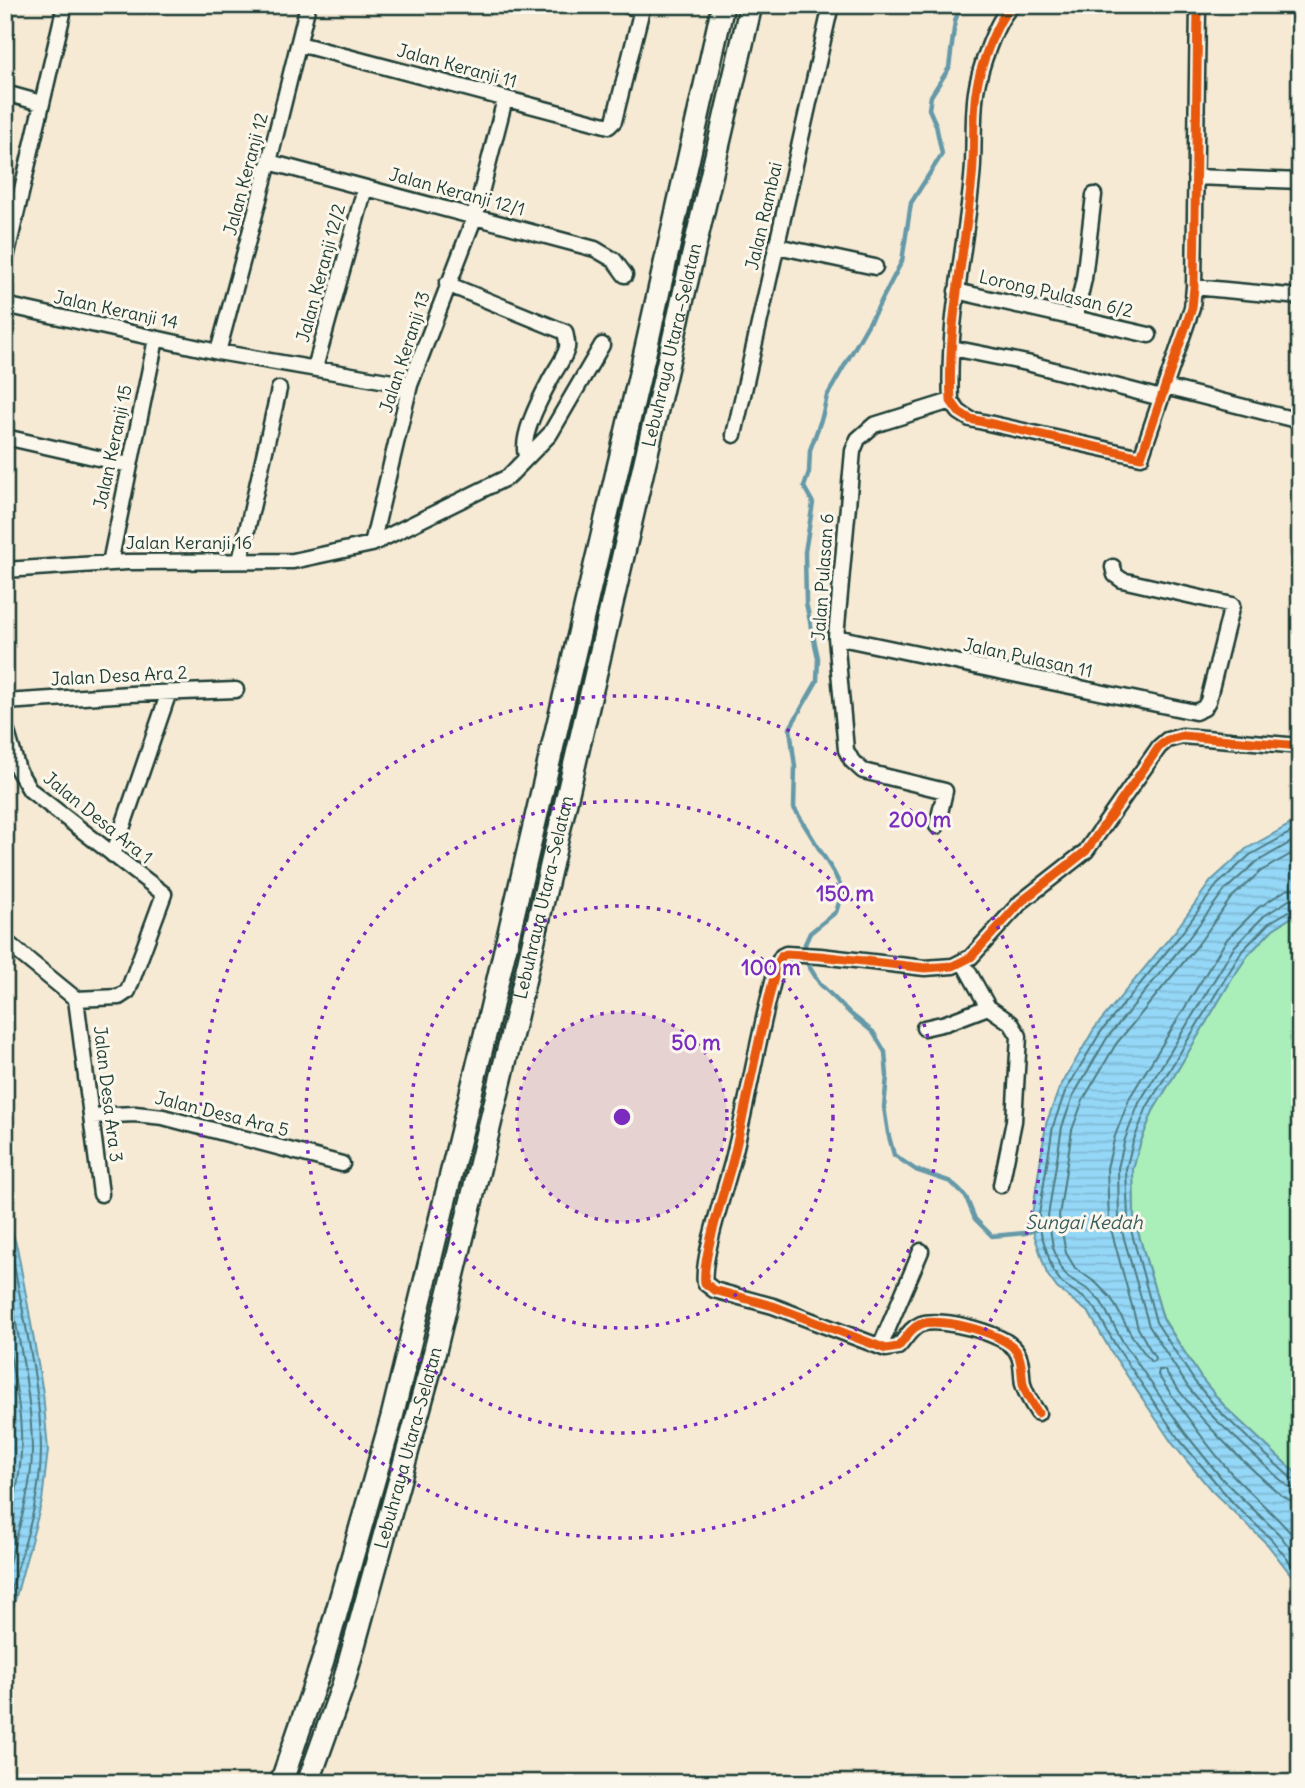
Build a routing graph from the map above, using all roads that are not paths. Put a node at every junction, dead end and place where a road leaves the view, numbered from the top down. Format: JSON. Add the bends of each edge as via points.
{"nodes":[{"id":1,"x":65,"y":5,"type":"edge"},
{"id":2,"x":308,"y":5,"type":"edge"},
{"id":3,"x":625,"y":5,"type":"edge"},
{"id":4,"x":723,"y":5,"type":"edge"},
{"id":5,"x":751,"y":5,"type":"edge"},
{"id":6,"x":831,"y":5,"type":"edge"},
{"id":7,"x":1013,"y":5,"type":"edge"},
{"id":8,"x":1198,"y":5,"type":"edge"},
{"id":9,"x":643,"y":7,"type":"edge"},
{"id":10,"x":299,"y":44,"type":"junction"},
{"id":11,"x":5,"y":93,"type":"edge"},
{"id":12,"x":505,"y":99,"type":"junction"},
{"id":13,"x":41,"y":103,"type":"junction"},
{"id":14,"x":269,"y":162,"type":"junction"},
{"id":15,"x":1195,"y":177,"type":"junction"},
{"id":16,"x":1300,"y":181,"type":"edge"},
{"id":17,"x":365,"y":188,"type":"junction"},
{"id":18,"x":1094,"y":195,"type":"dead end"},
{"id":19,"x":475,"y":216,"type":"junction"},
{"id":20,"x":777,"y":246,"type":"junction"},
{"id":21,"x":5,"y":262,"type":"edge"},
{"id":22,"x":874,"y":267,"type":"dead end"},
{"id":23,"x":625,"y":275,"type":"dead end"},
{"id":24,"x":447,"y":284,"type":"junction"},
{"id":25,"x":1195,"y":287,"type":"junction"},
{"id":26,"x":956,"y":291,"type":"junction"},
{"id":27,"x":1300,"y":297,"type":"edge"},
{"id":28,"x":5,"y":305,"type":"edge"},
{"id":29,"x":1075,"y":318,"type":"junction"},
{"id":30,"x":1149,"y":335,"type":"dead end"},
{"id":31,"x":156,"y":339,"type":"junction"},
{"id":32,"x":602,"y":345,"type":"dead end"},
{"id":33,"x":952,"y":348,"type":"junction"},
{"id":34,"x":218,"y":352,"type":"junction"},
{"id":35,"x":315,"y":368,"type":"junction"},
{"id":36,"x":410,"y":386,"type":"junction"},
{"id":37,"x":279,"y":389,"type":"dead end"},
{"id":38,"x":1163,"y":392,"type":"junction"},
{"id":39,"x":951,"y":401,"type":"junction"},
{"id":40,"x":1300,"y":421,"type":"edge"},
{"id":41,"x":734,"y":435,"type":"dead end"},
{"id":42,"x":5,"y":437,"type":"edge"},
{"id":43,"x":527,"y":458,"type":"junction"},
{"id":44,"x":129,"y":465,"type":"junction"},
{"id":45,"x":372,"y":544,"type":"junction"},
{"id":46,"x":240,"y":561,"type":"junction"},
{"id":47,"x":110,"y":563,"type":"junction"},
{"id":48,"x":1113,"y":567,"type":"dead end"},
{"id":49,"x":5,"y":570,"type":"edge"},
{"id":50,"x":836,"y":637,"type":"junction"},
{"id":51,"x":236,"y":690,"type":"dead end"},
{"id":52,"x":169,"y":692,"type":"junction"},
{"id":53,"x":5,"y":702,"type":"edge"},
{"id":54,"x":5,"y":725,"type":"edge"},
{"id":55,"x":1300,"y":746,"type":"edge"},
{"id":56,"x":937,"y":826,"type":"dead end"},
{"id":57,"x":113,"y":855,"type":"junction"},
{"id":58,"x":5,"y":941,"type":"edge"},
{"id":59,"x":963,"y":962,"type":"junction"},
{"id":60,"x":76,"y":999,"type":"junction"},
{"id":61,"x":989,"y":1007,"type":"junction"},
{"id":62,"x":924,"y":1028,"type":"dead end"},
{"id":63,"x":92,"y":1116,"type":"junction"},
{"id":64,"x":342,"y":1164,"type":"dead end"},
{"id":65,"x":1001,"y":1185,"type":"dead end"},
{"id":66,"x":101,"y":1194,"type":"dead end"},
{"id":67,"x":922,"y":1251,"type":"dead end"},
{"id":68,"x":880,"y":1347,"type":"junction"},
{"id":69,"x":1038,"y":1413,"type":"dead end"},
{"id":70,"x":281,"y":1783,"type":"edge"},
{"id":71,"x":308,"y":1783,"type":"edge"}],
"edges":[{"from":1,"to":13,"type":"street"},
{"from":2,"to":10,"type":"street","name":"Jalan Keranji 12"},
{"from":3,"to":9,"type":"street"},
{"from":4,"to":70,"type":"highway","name":"Lebuhraya Utara–Selatan","via":[[392,1417],[323,1660]]},
{"from":5,"to":71,"type":"highway","name":"Lebuhraya Utara–Selatan","via":[[439,1333],[355,1645]]},
{"from":6,"to":20,"type":"street","name":"Jalan Rambai"},
{"from":7,"to":26,"type":"street","via":[[994,32],[976,90],[972,177]]},
{"from":8,"to":15,"type":"street"},
{"from":9,"to":12,"type":"street","name":"Jalan Keranji 11","via":[[609,126]]},
{"from":10,"to":12,"type":"street","name":"Jalan Keranji 11"},
{"from":10,"to":14,"type":"street","name":"Jalan Keranji 12"},
{"from":11,"to":13,"type":"street"},
{"from":12,"to":19,"type":"street","name":"Jalan Keranji 13"},
{"from":13,"to":21,"type":"street"},
{"from":14,"to":17,"type":"street","name":"Jalan Keranji 12/1"},
{"from":14,"to":34,"type":"street","name":"Jalan Keranji 12"},
{"from":15,"to":16,"type":"street"},
{"from":15,"to":25,"type":"street"},
{"from":17,"to":19,"type":"street","name":"Jalan Keranji 12/1"},
{"from":17,"to":35,"type":"street","name":"Jalan Keranji 12/2"},
{"from":18,"to":29,"type":"street"},
{"from":19,"to":23,"type":"street","name":"Jalan Keranji 12/1","via":[[595,249],[614,260]]},
{"from":19,"to":24,"type":"street","name":"Jalan Keranji 13"},
{"from":20,"to":22,"type":"street"},
{"from":20,"to":41,"type":"street","name":"Jalan Rambai"},
{"from":24,"to":36,"type":"street","name":"Jalan Keranji 13"},
{"from":24,"to":43,"type":"street","via":[[565,332],[568,345],[527,433]]},
{"from":25,"to":27,"type":"street"},
{"from":25,"to":38,"type":"street","via":[[1185,333]]},
{"from":26,"to":29,"type":"street","name":"Lorong Pulasan 6/2"},
{"from":26,"to":33,"type":"street"},
{"from":28,"to":31,"type":"street","name":"Jalan Keranji 14"},
{"from":29,"to":30,"type":"street","name":"Lorong Pulasan 6/2"},
{"from":31,"to":34,"type":"street","name":"Jalan Keranji 14"},
{"from":31,"to":44,"type":"street","name":"Jalan Keranji 15"},
{"from":32,"to":43,"type":"street","name":"Jalan Keranji 16","via":[[557,424]]},
{"from":33,"to":38,"type":"street"},
{"from":33,"to":39,"type":"street"},
{"from":34,"to":35,"type":"street","name":"Jalan Keranji 14"},
{"from":35,"to":36,"type":"street","name":"Jalan Keranji 14"},
{"from":36,"to":45,"type":"street","name":"Jalan Keranji 13"},
{"from":37,"to":46,"type":"street"},
{"from":38,"to":39,"type":"street","via":[[1141,457],[971,419]]},
{"from":38,"to":40,"type":"street"},
{"from":39,"to":50,"type":"street","name":"Jalan Pulasan 6","via":[[874,425],[858,439],[853,451]]},
{"from":42,"to":44,"type":"street"},
{"from":43,"to":45,"type":"street","name":"Jalan Keranji 16","via":[[508,477]]},
{"from":44,"to":47,"type":"street","name":"Jalan Keranji 15"},
{"from":45,"to":46,"type":"street","name":"Jalan Keranji 16","via":[[306,559]]},
{"from":46,"to":47,"type":"street","name":"Jalan Keranji 16"},
{"from":47,"to":49,"type":"street","name":"Jalan Keranji 16"},
{"from":48,"to":50,"type":"street","name":"Jalan Pulasan 11","via":[[1122,580],[1232,605],[1204,708],[1195,712]]},
{"from":50,"to":56,"type":"street","name":"Jalan Pulasan 6","via":[[846,750],[863,771],[945,791]]},
{"from":51,"to":52,"type":"street","name":"Jalan Desa Ara 2"},
{"from":52,"to":53,"type":"street","name":"Jalan Desa Ara 2"},
{"from":52,"to":57,"type":"street"},
{"from":54,"to":57,"type":"street","name":"Jalan Desa Ara 1","via":[[18,771],[30,790]]},
{"from":55,"to":59,"type":"street","via":[[1182,736],[1167,740],[1086,851],[1021,902]]},
{"from":57,"to":60,"type":"street","name":"Jalan Desa Ara 1","via":[[164,894],[128,991],[119,997]]},
{"from":58,"to":60,"type":"street"},
{"from":59,"to":61,"type":"street"},
{"from":59,"to":68,"type":"street","via":[[940,969],[782,956],[708,1253],[704,1280],[710,1289],[773,1306]]},
{"from":60,"to":63,"type":"street","name":"Jalan Desa Ara 3"},
{"from":61,"to":62,"type":"street"},
{"from":61,"to":65,"type":"street","via":[[1011,1023],[1020,1044],[1013,1134]]},
{"from":63,"to":64,"type":"street","name":"Jalan Desa Ara 5","via":[[163,1117]]},
{"from":63,"to":66,"type":"street","name":"Jalan Desa Ara 3"},
{"from":67,"to":68,"type":"street"},
{"from":68,"to":69,"type":"street","via":[[894,1349],[911,1330],[933,1322],[1003,1339],[1019,1356],[1025,1392]]}]}
